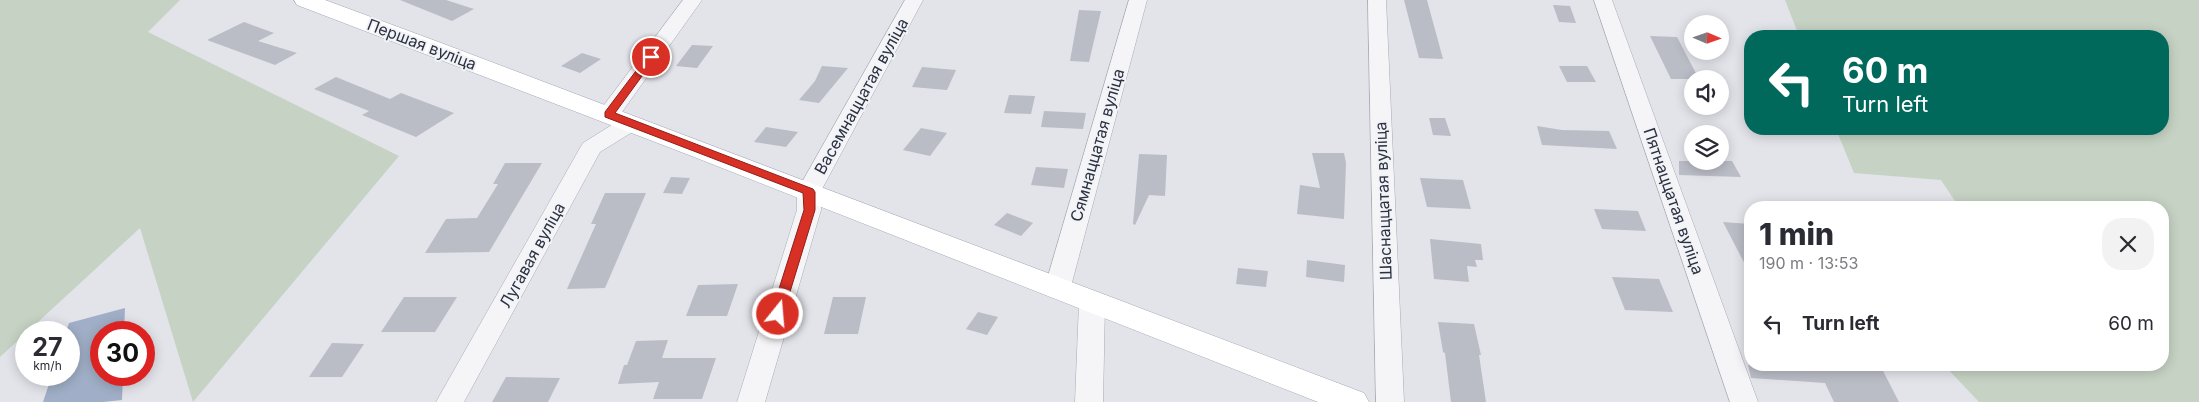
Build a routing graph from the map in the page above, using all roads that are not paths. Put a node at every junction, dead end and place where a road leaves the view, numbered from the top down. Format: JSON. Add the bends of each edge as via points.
{"nodes":[{"id":1,"x":305,"y":0,"type":"edge"},
{"id":2,"x":693,"y":0,"type":"edge"},
{"id":3,"x":914,"y":0,"type":"edge"},
{"id":4,"x":1138,"y":0,"type":"edge"},
{"id":5,"x":1377,"y":0,"type":"edge"},
{"id":6,"x":1603,"y":0,"type":"edge"},
{"id":7,"x":620,"y":119,"type":"junction"},
{"id":8,"x":809,"y":192,"type":"junction"},
{"id":9,"x":1057,"y":290,"type":"junction"},
{"id":10,"x":1092,"y":303,"type":"junction"},
{"id":11,"x":450,"y":402,"type":"edge"},
{"id":12,"x":751,"y":402,"type":"edge"},
{"id":13,"x":1089,"y":402,"type":"edge"},
{"id":14,"x":1351,"y":402,"type":"edge"},
{"id":15,"x":1390,"y":402,"type":"edge"},
{"id":16,"x":1744,"y":402,"type":"edge"}],
"edges":[{"from":1,"to":7,"type":"main road","name":"Першая вуліца"},
{"from":2,"to":7,"type":"street"},
{"from":3,"to":8,"type":"street","name":"Васемнаццатая вуліца"},
{"from":4,"to":9,"type":"street","name":"Сямнаццатая вуліца"},
{"from":5,"to":15,"type":"street","name":"Шаснаццатая вуліца"},
{"from":6,"to":16,"type":"street","name":"Пятнаццатая вуліца"},
{"from":7,"to":8,"type":"main road","name":"Першая вуліца"},
{"from":7,"to":11,"type":"street","name":"Лугавая вуліца","via":[[591,148]]},
{"from":8,"to":9,"type":"main road","name":"Першая вуліца"},
{"from":8,"to":12,"type":"street","via":[[809,210]]},
{"from":9,"to":10,"type":"main road","name":"Першая вуліца"},
{"from":10,"to":13,"type":"street"},
{"from":10,"to":14,"type":"main road","name":"Першая вуліца"}]}
